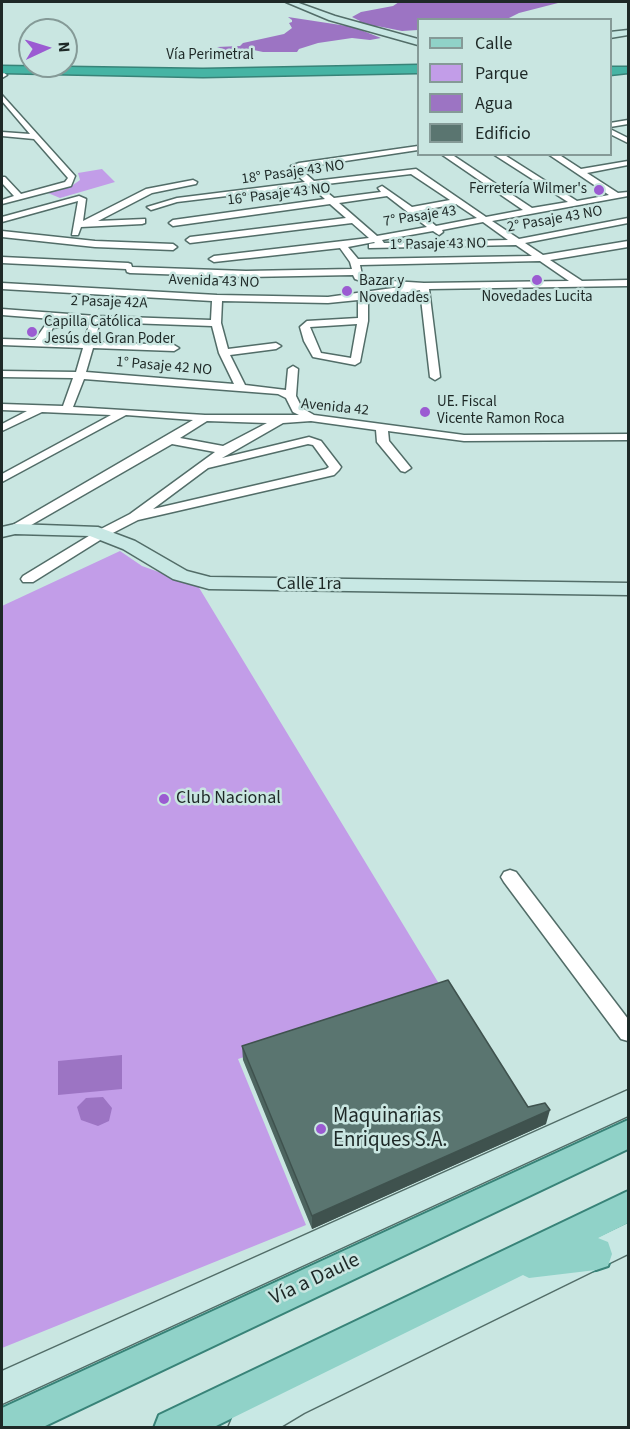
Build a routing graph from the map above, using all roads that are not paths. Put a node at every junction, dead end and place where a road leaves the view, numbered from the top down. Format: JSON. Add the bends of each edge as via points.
{"nodes":[{"id":1,"x":290,"y":2,"type":"edge"},
{"id":2,"x":300,"y":2,"type":"edge"},
{"id":3,"x":628,"y":32,"type":"edge"},
{"id":4,"x":612,"y":33,"type":"edge"},
{"id":5,"x":417,"y":40,"type":"edge"},
{"id":6,"x":417,"y":40,"type":"edge"},
{"id":7,"x":612,"y":69,"type":"edge"},
{"id":8,"x":628,"y":69,"type":"edge"},
{"id":9,"x":417,"y":72,"type":"edge"},
{"id":10,"x":2,"y":74,"type":"edge"},
{"id":11,"x":2,"y":97,"type":"edge"},
{"id":12,"x":2,"y":112,"type":"edge"},
{"id":13,"x":15,"y":113,"type":"junction"},
{"id":14,"x":628,"y":122,"type":"edge"},
{"id":15,"x":612,"y":125,"type":"edge"},
{"id":16,"x":612,"y":132,"type":"edge"},
{"id":17,"x":2,"y":134,"type":"edge"},
{"id":18,"x":35,"y":137,"type":"junction"},
{"id":19,"x":628,"y":141,"type":"edge"},
{"id":20,"x":417,"y":148,"type":"edge"},
{"id":21,"x":447,"y":156,"type":"edge"},
{"id":22,"x":499,"y":156,"type":"edge"},
{"id":23,"x":555,"y":156,"type":"edge"},
{"id":24,"x":567,"y":156,"type":"edge"},
{"id":25,"x":611,"y":156,"type":"edge"},
{"id":26,"x":626,"y":164,"type":"edge"},
{"id":27,"x":590,"y":171,"type":"junction"},
{"id":28,"x":580,"y":172,"type":"junction"},
{"id":29,"x":368,"y":176,"type":"junction"},
{"id":30,"x":2,"y":179,"type":"edge"},
{"id":31,"x":194,"y":182,"type":"dead end"},
{"id":32,"x":311,"y":184,"type":"junction"},
{"id":33,"x":389,"y":193,"type":"junction"},
{"id":34,"x":239,"y":194,"type":"junction"},
{"id":35,"x":616,"y":196,"type":"junction"},
{"id":36,"x":628,"y":196,"type":"edge"},
{"id":37,"x":20,"y":198,"type":"junction"},
{"id":38,"x":459,"y":201,"type":"junction"},
{"id":39,"x":2,"y":202,"type":"edge"},
{"id":40,"x":332,"y":202,"type":"junction"},
{"id":41,"x":575,"y":203,"type":"junction"},
{"id":42,"x":151,"y":207,"type":"dead end"},
{"id":43,"x":411,"y":210,"type":"junction"},
{"id":44,"x":532,"y":212,"type":"junction"},
{"id":45,"x":254,"y":213,"type":"junction"},
{"id":46,"x":2,"y":220,"type":"edge"},
{"id":47,"x":352,"y":220,"type":"junction"},
{"id":48,"x":487,"y":220,"type":"junction"},
{"id":49,"x":628,"y":220,"type":"edge"},
{"id":50,"x":142,"y":221,"type":"dead end"},
{"id":51,"x":173,"y":223,"type":"dead end"},
{"id":52,"x":78,"y":225,"type":"junction"},
{"id":53,"x":436,"y":229,"type":"junction"},
{"id":54,"x":3,"y":237,"type":"edge"},
{"id":55,"x":375,"y":238,"type":"junction"},
{"id":56,"x":190,"y":240,"type":"dead end"},
{"id":57,"x":71,"y":241,"type":"junction"},
{"id":58,"x":273,"y":241,"type":"junction"},
{"id":59,"x":517,"y":242,"type":"junction"},
{"id":60,"x":454,"y":244,"type":"junction"},
{"id":61,"x":628,"y":244,"type":"edge"},
{"id":62,"x":130,"y":245,"type":"junction"},
{"id":63,"x":342,"y":245,"type":"junction"},
{"id":64,"x":383,"y":246,"type":"junction"},
{"id":65,"x":173,"y":247,"type":"dead end"},
{"id":66,"x":543,"y":258,"type":"junction"},
{"id":67,"x":214,"y":259,"type":"dead end"},
{"id":68,"x":2,"y":260,"type":"edge"},
{"id":69,"x":355,"y":267,"type":"junction"},
{"id":70,"x":129,"y":268,"type":"junction"},
{"id":71,"x":580,"y":284,"type":"junction"},
{"id":72,"x":628,"y":284,"type":"edge"},
{"id":73,"x":2,"y":286,"type":"edge"},
{"id":74,"x":424,"y":286,"type":"junction"},
{"id":75,"x":136,"y":293,"type":"junction"},
{"id":76,"x":363,"y":297,"type":"junction"},
{"id":77,"x":217,"y":298,"type":"junction"},
{"id":78,"x":2,"y":312,"type":"edge"},
{"id":79,"x":93,"y":319,"type":"junction"},
{"id":80,"x":152,"y":319,"type":"junction"},
{"id":81,"x":363,"y":321,"type":"junction"},
{"id":82,"x":216,"y":323,"type":"junction"},
{"id":83,"x":2,"y":342,"type":"edge"},
{"id":84,"x":37,"y":344,"type":"junction"},
{"id":85,"x":89,"y":346,"type":"junction"},
{"id":86,"x":276,"y":346,"type":"dead end"},
{"id":87,"x":174,"y":348,"type":"dead end"},
{"id":88,"x":224,"y":353,"type":"junction"},
{"id":89,"x":293,"y":369,"type":"dead end"},
{"id":90,"x":2,"y":374,"type":"edge"},
{"id":91,"x":80,"y":375,"type":"junction"},
{"id":92,"x":435,"y":377,"type":"dead end"},
{"id":93,"x":242,"y":387,"type":"junction"},
{"id":94,"x":291,"y":396,"type":"junction"},
{"id":95,"x":2,"y":407,"type":"edge"},
{"id":96,"x":39,"y":409,"type":"junction"},
{"id":97,"x":68,"y":409,"type":"junction"},
{"id":98,"x":124,"y":412,"type":"junction"},
{"id":99,"x":205,"y":418,"type":"junction"},
{"id":100,"x":311,"y":418,"type":"junction"},
{"id":101,"x":281,"y":420,"type":"junction"},
{"id":102,"x":2,"y":428,"type":"edge"},
{"id":103,"x":382,"y":429,"type":"junction"},
{"id":104,"x":628,"y":437,"type":"edge"},
{"id":105,"x":170,"y":440,"type":"junction"},
{"id":106,"x":225,"y":450,"type":"junction"},
{"id":107,"x":202,"y":466,"type":"junction"},
{"id":108,"x":405,"y":468,"type":"dead end"},
{"id":109,"x":2,"y":479,"type":"edge"},
{"id":110,"x":180,"y":481,"type":"junction"},
{"id":111,"x":197,"y":502,"type":"junction"},
{"id":112,"x":134,"y":518,"type":"junction"},
{"id":113,"x":8,"y":531,"type":"edge"},
{"id":114,"x":101,"y":534,"type":"junction"},
{"id":115,"x":28,"y":579,"type":"dead end"},
{"id":116,"x":628,"y":589,"type":"edge"},
{"id":117,"x":510,"y":877,"type":"dead end"},
{"id":118,"x":628,"y":1034,"type":"edge"},
{"id":119,"x":628,"y":1103,"type":"edge"},
{"id":120,"x":628,"y":1134,"type":"edge"},
{"id":121,"x":628,"y":1207,"type":"edge"},
{"id":122,"x":628,"y":1238,"type":"edge"},
{"id":123,"x":596,"y":1254,"type":"junction"},
{"id":124,"x":510,"y":1263,"type":"junction"},
{"id":125,"x":2,"y":1388,"type":"edge"},
{"id":126,"x":2,"y":1427,"type":"edge"},
{"id":127,"x":172,"y":1428,"type":"edge"},
{"id":128,"x":245,"y":1428,"type":"edge"}],
"edges":[{"from":1,"to":5,"type":"main road","via":[[341,21]]},
{"from":2,"to":6,"type":"main road"},
{"from":3,"to":4,"type":"main road"},
{"from":7,"to":8,"type":"highway"},
{"from":9,"to":10,"type":"highway","name":"Vía Perimetral","via":[[191,77]]},
{"from":11,"to":13,"type":"street"},
{"from":12,"to":13,"type":"street"},
{"from":13,"to":18,"type":"street"},
{"from":14,"to":15,"type":"street"},
{"from":16,"to":19,"type":"street"},
{"from":17,"to":18,"type":"street"},
{"from":18,"to":37,"type":"street","via":[[72,181]]},
{"from":20,"to":32,"type":"street","via":[[295,166]]},
{"from":21,"to":44,"type":"street"},
{"from":22,"to":41,"type":"street"},
{"from":23,"to":28,"type":"street"},
{"from":24,"to":27,"type":"street"},
{"from":25,"to":26,"type":"street"},
{"from":26,"to":27,"type":"street"},
{"from":27,"to":28,"type":"street"},
{"from":27,"to":36,"type":"street"},
{"from":28,"to":35,"type":"street"},
{"from":29,"to":32,"type":"street","name":"18° Pasaje 43 NO"},
{"from":29,"to":33,"type":"street"},
{"from":29,"to":38,"type":"street","name":"18° Pasaje 43 NO","via":[[412,171]]},
{"from":30,"to":37,"type":"street"},
{"from":31,"to":52,"type":"street","via":[[149,191]]},
{"from":32,"to":34,"type":"street","name":"18° Pasaje 43 NO"},
{"from":32,"to":40,"type":"street"},
{"from":33,"to":40,"type":"street","name":"16° Pasaje 43 NO"},
{"from":33,"to":43,"type":"street"},
{"from":34,"to":42,"type":"street","name":"18° Pasaje 43 NO","via":[[177,200]]},
{"from":34,"to":45,"type":"street"},
{"from":35,"to":36,"type":"street","name":"7° Pasaje 43"},
{"from":35,"to":41,"type":"street","name":"7° Pasaje 43"},
{"from":37,"to":39,"type":"street"},
{"from":38,"to":43,"type":"street"},
{"from":38,"to":48,"type":"street"},
{"from":40,"to":45,"type":"street","name":"16° Pasaje 43 NO"},
{"from":40,"to":47,"type":"street"},
{"from":41,"to":44,"type":"street","name":"7° Pasaje 43"},
{"from":43,"to":53,"type":"street"},
{"from":44,"to":48,"type":"street","name":"7° Pasaje 43"},
{"from":45,"to":51,"type":"street","name":"16° Pasaje 43 NO"},
{"from":45,"to":58,"type":"street"},
{"from":46,"to":52,"type":"street","via":[[82,199]]},
{"from":47,"to":55,"type":"street"},
{"from":47,"to":58,"type":"street"},
{"from":48,"to":53,"type":"street","name":"7° Pasaje 43"},
{"from":48,"to":59,"type":"street"},
{"from":49,"to":59,"type":"street","name":"2° Pasaje 43 NO"},
{"from":50,"to":52,"type":"street"},
{"from":52,"to":57,"type":"street"},
{"from":53,"to":55,"type":"street","name":"7° Pasaje 43"},
{"from":53,"to":60,"type":"street"},
{"from":54,"to":57,"type":"street"},
{"from":55,"to":63,"type":"street","name":"7° Pasaje 43"},
{"from":55,"to":64,"type":"street"},
{"from":56,"to":58,"type":"street"},
{"from":57,"to":62,"type":"street"},
{"from":58,"to":63,"type":"street","name":"7° Pasaje 43"},
{"from":58,"to":67,"type":"street","name":"7° Pasaje 43"},
{"from":59,"to":60,"type":"street","name":"2° Pasaje 43 NO"},
{"from":59,"to":66,"type":"street"},
{"from":60,"to":64,"type":"street","name":"2° Pasaje 43 NO"},
{"from":61,"to":66,"type":"street","name":"1° Pasaje 43 NO"},
{"from":62,"to":65,"type":"street"},
{"from":62,"to":70,"type":"street"},
{"from":63,"to":64,"type":"street","name":"2° Pasaje 43 NO"},
{"from":63,"to":69,"type":"street","name":"Avenida 43 NO"},
{"from":66,"to":69,"type":"street","name":"1° Pasaje 43 NO"},
{"from":66,"to":71,"type":"street"},
{"from":68,"to":70,"type":"street","name":"1° Pasaje 43 NO"},
{"from":69,"to":70,"type":"street","name":"1° Pasaje 43 NO","via":[[246,274]]},
{"from":69,"to":74,"type":"street","name":"Avenida 43 NO","via":[[363,280]]},
{"from":70,"to":75,"type":"street"},
{"from":71,"to":72,"type":"street","name":"Avenida 43 NO"},
{"from":71,"to":74,"type":"street","name":"Avenida 43 NO"},
{"from":73,"to":75,"type":"street","name":"Avenida 43 NO"},
{"from":74,"to":76,"type":"street","name":"Avenida 43 NO"},
{"from":74,"to":92,"type":"street"},
{"from":75,"to":77,"type":"street","name":"Avenida 43 NO"},
{"from":75,"to":80,"type":"street","via":[[139,309]]},
{"from":76,"to":77,"type":"street","name":"Avenida 43 NO"},
{"from":76,"to":81,"type":"street"},
{"from":77,"to":82,"type":"street"},
{"from":78,"to":79,"type":"street","name":"2 Pasaje 42A"},
{"from":79,"to":80,"type":"street","name":"2 Pasaje 42A"},
{"from":79,"to":84,"type":"street","via":[[50,326]]},
{"from":79,"to":85,"type":"street"},
{"from":80,"to":82,"type":"street","name":"2 Pasaje 42A"},
{"from":81,"to":81,"type":"street","via":[[307,324],[304,327],[317,355],[353,363]]},
{"from":82,"to":88,"type":"street"},
{"from":83,"to":84,"type":"street"},
{"from":84,"to":85,"type":"street"},
{"from":85,"to":87,"type":"street"},
{"from":85,"to":91,"type":"street"},
{"from":86,"to":88,"type":"street"},
{"from":88,"to":93,"type":"street"},
{"from":89,"to":94,"type":"street"},
{"from":90,"to":91,"type":"street","name":"1° Pasaje 42 NO"},
{"from":91,"to":93,"type":"street","name":"1° Pasaje 42 NO"},
{"from":91,"to":97,"type":"street"},
{"from":93,"to":94,"type":"street","name":"1° Pasaje 42 NO"},
{"from":94,"to":100,"type":"street","via":[[297,410]]},
{"from":95,"to":96,"type":"street","name":"Avenida 42"},
{"from":96,"to":97,"type":"street","name":"Avenida 42"},
{"from":96,"to":102,"type":"street"},
{"from":97,"to":98,"type":"street","name":"Avenida 42"},
{"from":98,"to":99,"type":"street","name":"Avenida 42"},
{"from":98,"to":109,"type":"street"},
{"from":99,"to":101,"type":"street","name":"Avenida 42"},
{"from":99,"to":105,"type":"street"},
{"from":100,"to":101,"type":"street","name":"Avenida 42"},
{"from":100,"to":103,"type":"street","name":"Avenida 42"},
{"from":101,"to":106,"type":"street"},
{"from":103,"to":104,"type":"street","name":"Avenida 42","via":[[464,438]]},
{"from":103,"to":108,"type":"street","via":[[383,442]]},
{"from":105,"to":106,"type":"street"},
{"from":105,"to":113,"type":"street"},
{"from":106,"to":107,"type":"street"},
{"from":107,"to":110,"type":"street"},
{"from":107,"to":111,"type":"street","via":[[309,440],[317,443],[335,467],[330,472]]},
{"from":110,"to":111,"type":"street"},
{"from":110,"to":112,"type":"street"},
{"from":111,"to":112,"type":"street"},
{"from":112,"to":114,"type":"street"},
{"from":113,"to":114,"type":"main road","name":"Calle 1ra"},
{"from":114,"to":115,"type":"street"},
{"from":114,"to":116,"type":"main road","name":"Calle 1ra","via":[[180,574],[209,582]]},
{"from":117,"to":118,"type":"street"},
{"from":119,"to":125,"type":"main road","name":"Vía a Daule"},
{"from":120,"to":126,"type":"main road","name":"Vía a Daule"},
{"from":121,"to":124,"type":"main road"},
{"from":122,"to":123,"type":"main road"},
{"from":123,"to":124,"type":"main road"},
{"from":123,"to":128,"type":"main road","via":[[292,1401]]},
{"from":124,"to":127,"type":"main road"}]}
